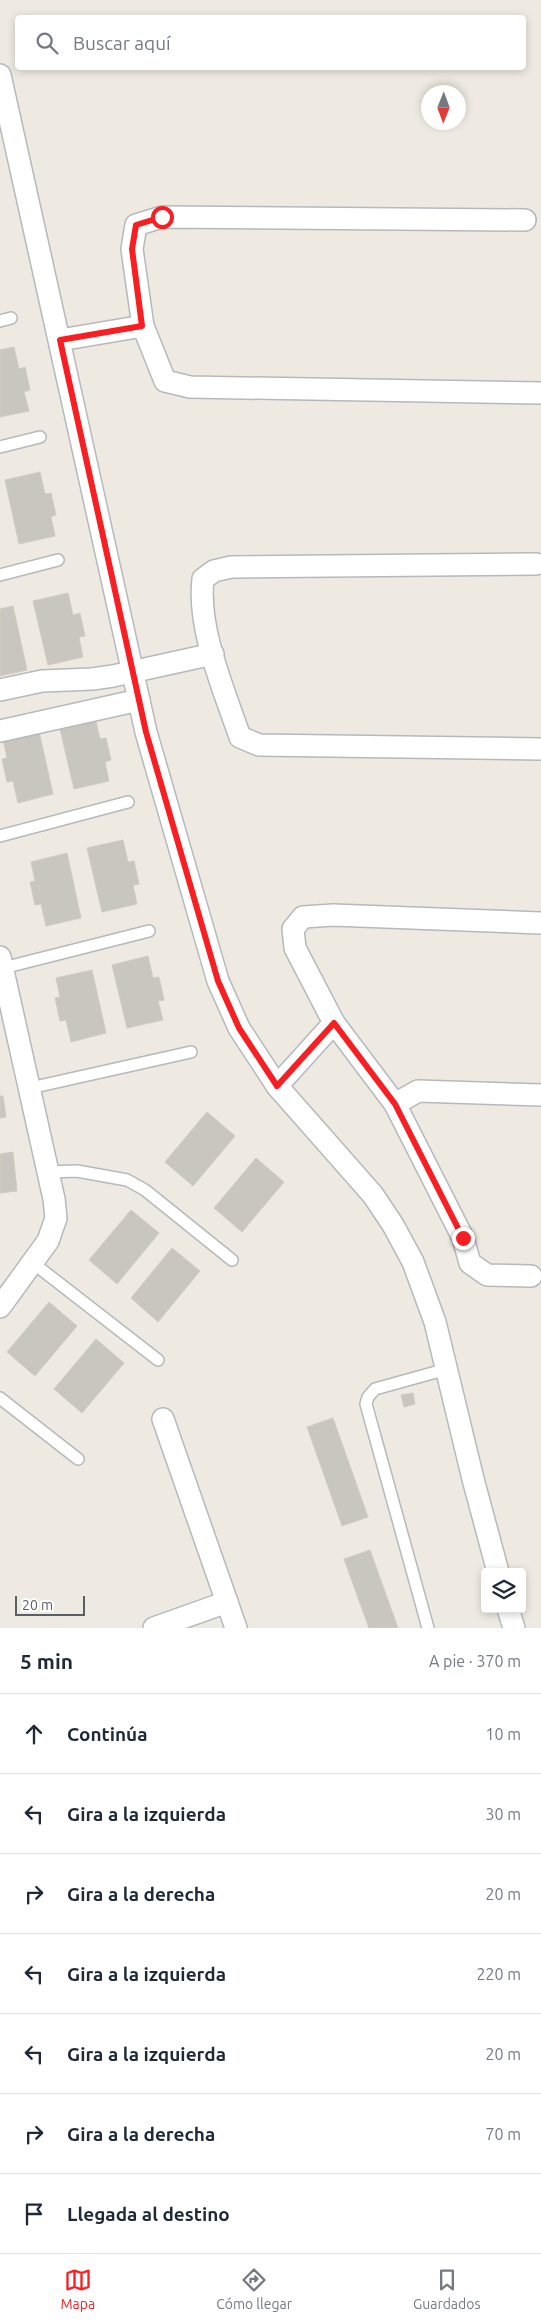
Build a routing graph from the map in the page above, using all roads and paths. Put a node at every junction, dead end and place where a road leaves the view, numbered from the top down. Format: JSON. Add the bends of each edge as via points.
{"nodes":[{"id":1,"x":0,"y":75,"type":"edge"},
{"id":2,"x":525,"y":220,"type":"dead end"},
{"id":3,"x":142,"y":326,"type":"junction"},
{"id":4,"x":60,"y":340,"type":"junction"},
{"id":5,"x":541,"y":393,"type":"edge"},
{"id":6,"x":40,"y":437,"type":"dead end"},
{"id":7,"x":0,"y":446,"type":"edge"},
{"id":8,"x":58,"y":560,"type":"dead end"},
{"id":9,"x":536,"y":564,"type":"dead end"},
{"id":10,"x":0,"y":575,"type":"edge"},
{"id":11,"x":213,"y":654,"type":"junction"},
{"id":12,"x":133,"y":671,"type":"junction"},
{"id":13,"x":0,"y":690,"type":"edge"},
{"id":14,"x":139,"y":700,"type":"junction"},
{"id":15,"x":0,"y":731,"type":"edge"},
{"id":16,"x":541,"y":749,"type":"edge"},
{"id":17,"x":128,"y":802,"type":"dead end"},
{"id":18,"x":0,"y":836,"type":"edge"},
{"id":19,"x":541,"y":923,"type":"edge"},
{"id":20,"x":149,"y":931,"type":"dead end"},
{"id":21,"x":1,"y":962,"type":"edge"},
{"id":22,"x":334,"y":1023,"type":"junction"},
{"id":23,"x":191,"y":1052,"type":"dead end"},
{"id":24,"x":277,"y":1086,"type":"junction"},
{"id":25,"x":30,"y":1088,"type":"junction"},
{"id":26,"x":541,"y":1095,"type":"edge"},
{"id":27,"x":395,"y":1104,"type":"junction"},
{"id":28,"x":48,"y":1172,"type":"junction"},
{"id":29,"x":232,"y":1260,"type":"dead end"},
{"id":30,"x":33,"y":1263,"type":"junction"},
{"id":31,"x":531,"y":1276,"type":"dead end"},
{"id":32,"x":0,"y":1307,"type":"edge"},
{"id":33,"x":158,"y":1360,"type":"dead end"},
{"id":34,"x":447,"y":1369,"type":"junction"},
{"id":35,"x":0,"y":1398,"type":"edge"},
{"id":36,"x":163,"y":1419,"type":"dead end"},
{"id":37,"x":78,"y":1459,"type":"dead end"},
{"id":38,"x":497,"y":1568,"type":"edge"},
{"id":39,"x":227,"y":1602,"type":"junction"},
{"id":40,"x":509,"y":1613,"type":"edge"},
{"id":41,"x":154,"y":1628,"type":"edge"},
{"id":42,"x":236,"y":1628,"type":"edge"},
{"id":43,"x":428,"y":1628,"type":"edge"},
{"id":44,"x":514,"y":1628,"type":"edge"}],
"edges":[{"from":1,"to":4,"type":"street"},
{"from":2,"to":3,"type":"street","via":[[162,217],[136,225],[132,249]]},
{"from":3,"to":4,"type":"street"},
{"from":3,"to":5,"type":"street","via":[[165,381],[190,387]]},
{"from":4,"to":12,"type":"street"},
{"from":6,"to":7,"type":"lane"},
{"from":8,"to":10,"type":"lane"},
{"from":9,"to":11,"type":"street","via":[[231,566],[214,571],[203,579],[201,600]]},
{"from":11,"to":12,"type":"street"},
{"from":11,"to":16,"type":"street","via":[[240,737],[259,745]]},
{"from":12,"to":13,"type":"street","via":[[92,679],[42,681]]},
{"from":12,"to":14,"type":"street"},
{"from":14,"to":15,"type":"street"},
{"from":14,"to":24,"type":"street","via":[[218,981],[239,1028]]},
{"from":17,"to":18,"type":"lane"},
{"from":19,"to":22,"type":"street","via":[[333,915],[303,917],[293,929],[295,948]]},
{"from":20,"to":21,"type":"lane"},
{"from":21,"to":25,"type":"street"},
{"from":22,"to":24,"type":"street"},
{"from":22,"to":27,"type":"street"},
{"from":23,"to":25,"type":"lane"},
{"from":24,"to":34,"type":"street","via":[[373,1194],[393,1225],[412,1262],[435,1322]]},
{"from":25,"to":28,"type":"street"},
{"from":26,"to":27,"type":"street","via":[[418,1091]]},
{"from":27,"to":31,"type":"street","via":[[463,1238],[470,1263],[487,1275]]},
{"from":28,"to":29,"type":"lane","via":[[77,1171],[127,1180],[146,1190]]},
{"from":28,"to":30,"type":"street","via":[[56,1218],[48,1241]]},
{"from":30,"to":32,"type":"street"},
{"from":30,"to":33,"type":"lane"},
{"from":34,"to":38,"type":"street"},
{"from":34,"to":43,"type":"lane","via":[[376,1389],[366,1404]]},
{"from":35,"to":37,"type":"lane"},
{"from":36,"to":39,"type":"street"},
{"from":39,"to":41,"type":"street"},
{"from":39,"to":42,"type":"street"},
{"from":40,"to":44,"type":"street"}]}
